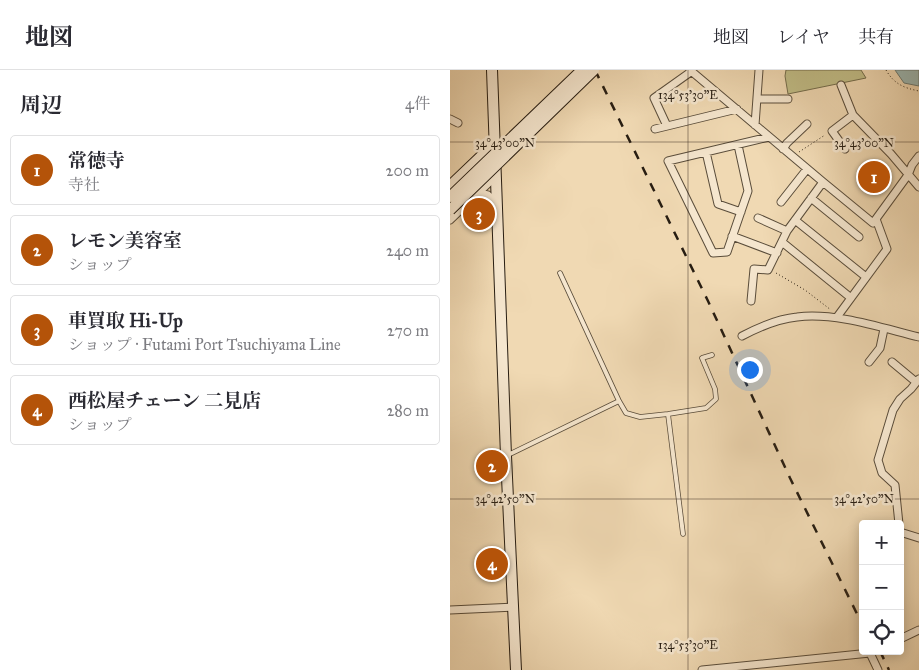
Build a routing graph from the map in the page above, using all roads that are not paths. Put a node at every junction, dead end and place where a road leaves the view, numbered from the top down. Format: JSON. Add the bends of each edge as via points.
{"nodes":[{"id":1,"x":492,"y":70,"type":"edge"},
{"id":2,"x":582,"y":70,"type":"edge"},
{"id":3,"x":594,"y":70,"type":"edge"},
{"id":4,"x":759,"y":70,"type":"edge"},
{"id":5,"x":691,"y":71,"type":"edge"},
{"id":6,"x":841,"y":85,"type":"dead end"},
{"id":7,"x":757,"y":99,"type":"junction"},
{"id":8,"x":788,"y":99,"type":"dead end"},
{"id":9,"x":737,"y":109,"type":"junction"},
{"id":10,"x":853,"y":115,"type":"junction"},
{"id":11,"x":450,"y":118,"type":"edge"},
{"id":12,"x":458,"y":123,"type":"dead end"},
{"id":13,"x":807,"y":124,"type":"dead end"},
{"id":14,"x":755,"y":125,"type":"junction"},
{"id":15,"x":667,"y":126,"type":"junction"},
{"id":16,"x":655,"y":129,"type":"dead end"},
{"id":17,"x":769,"y":137,"type":"junction"},
{"id":18,"x":495,"y":143,"type":"junction"},
{"id":19,"x":738,"y":145,"type":"junction"},
{"id":20,"x":845,"y":148,"type":"dead end"},
{"id":21,"x":783,"y":149,"type":"junction"},
{"id":22,"x":706,"y":152,"type":"junction"},
{"id":23,"x":919,"y":156,"type":"edge"},
{"id":24,"x":807,"y":169,"type":"junction"},
{"id":25,"x":908,"y":175,"type":"junction"},
{"id":26,"x":496,"y":176,"type":"junction"},
{"id":27,"x":823,"y":182,"type":"junction"},
{"id":28,"x":451,"y":183,"type":"edge"},
{"id":29,"x":919,"y":187,"type":"edge"},
{"id":30,"x":478,"y":194,"type":"junction"},
{"id":31,"x":450,"y":197,"type":"edge"},
{"id":32,"x":811,"y":198,"type":"junction"},
{"id":33,"x":781,"y":202,"type":"dead end"},
{"id":34,"x":497,"y":203,"type":"junction"},
{"id":35,"x":450,"y":210,"type":"edge"},
{"id":36,"x":741,"y":212,"type":"junction"},
{"id":37,"x":758,"y":218,"type":"dead end"},
{"id":38,"x":876,"y":219,"type":"junction"},
{"id":39,"x":450,"y":220,"type":"edge"},
{"id":40,"x":795,"y":220,"type":"junction"},
{"id":41,"x":787,"y":231,"type":"junction"},
{"id":42,"x":732,"y":236,"type":"junction"},
{"id":43,"x":859,"y":237,"type":"dead end"},
{"id":44,"x":782,"y":242,"type":"junction"},
{"id":45,"x":777,"y":253,"type":"junction"},
{"id":46,"x":560,"y":273,"type":"dead end"},
{"id":47,"x":866,"y":277,"type":"junction"},
{"id":48,"x":851,"y":298,"type":"junction"},
{"id":49,"x":751,"y":301,"type":"dead end"},
{"id":50,"x":838,"y":316,"type":"junction"},
{"id":51,"x":884,"y":329,"type":"junction"},
{"id":52,"x":742,"y":336,"type":"dead end"},
{"id":53,"x":919,"y":337,"type":"edge"},
{"id":54,"x":712,"y":355,"type":"dead end"},
{"id":55,"x":869,"y":362,"type":"dead end"},
{"id":56,"x":892,"y":362,"type":"dead end"},
{"id":57,"x":918,"y":380,"type":"edge"},
{"id":58,"x":619,"y":401,"type":"junction"},
{"id":59,"x":668,"y":414,"type":"junction"},
{"id":60,"x":506,"y":456,"type":"junction"},
{"id":61,"x":899,"y":520,"type":"edge"},
{"id":62,"x":904,"y":533,"type":"edge"},
{"id":63,"x":683,"y":534,"type":"dead end"},
{"id":64,"x":919,"y":538,"type":"edge"},
{"id":65,"x":513,"y":607,"type":"junction"},
{"id":66,"x":450,"y":610,"type":"edge"},
{"id":67,"x":919,"y":630,"type":"edge"},
{"id":68,"x":904,"y":637,"type":"edge"},
{"id":69,"x":859,"y":653,"type":"edge"},
{"id":70,"x":873,"y":655,"type":"edge"},
{"id":71,"x":516,"y":670,"type":"edge"},
{"id":72,"x":702,"y":670,"type":"edge"},
{"id":73,"x":878,"y":670,"type":"edge"}],
"edges":[{"from":1,"to":18,"type":"street"},
{"from":2,"to":31,"type":"street","bridge":true},
{"from":3,"to":35,"type":"street","bridge":true},
{"from":4,"to":7,"type":"street"},
{"from":5,"to":9,"type":"street"},
{"from":5,"to":15,"type":"street","via":[[654,98]]},
{"from":6,"to":10,"type":"street"},
{"from":7,"to":8,"type":"street"},
{"from":7,"to":14,"type":"street"},
{"from":9,"to":14,"type":"street"},
{"from":9,"to":15,"type":"street"},
{"from":10,"to":20,"type":"street","via":[[832,131]]},
{"from":10,"to":25,"type":"street"},
{"from":11,"to":12,"type":"street"},
{"from":13,"to":21,"type":"street"},
{"from":14,"to":17,"type":"street"},
{"from":15,"to":16,"type":"street"},
{"from":17,"to":19,"type":"street"},
{"from":17,"to":21,"type":"street"},
{"from":18,"to":26,"type":"street"},
{"from":18,"to":28,"type":"street"},
{"from":19,"to":22,"type":"street"},
{"from":19,"to":36,"type":"street","via":[[748,191]]},
{"from":21,"to":24,"type":"street"},
{"from":22,"to":36,"type":"street","via":[[718,204]]},
{"from":22,"to":42,"type":"street","via":[[668,161],[713,253],[726,252]]},
{"from":23,"to":25,"type":"street"},
{"from":24,"to":27,"type":"street"},
{"from":24,"to":33,"type":"street"},
{"from":25,"to":29,"type":"street"},
{"from":25,"to":38,"type":"street"},
{"from":26,"to":30,"type":"street"},
{"from":26,"to":34,"type":"street"},
{"from":27,"to":32,"type":"street"},
{"from":27,"to":38,"type":"street","via":[[873,223]]},
{"from":28,"to":30,"type":"street"},
{"from":30,"to":34,"type":"street","via":[[488,195]]},
{"from":30,"to":39,"type":"street"},
{"from":32,"to":40,"type":"street"},
{"from":32,"to":43,"type":"street"},
{"from":34,"to":60,"type":"street"},
{"from":36,"to":42,"type":"street"},
{"from":37,"to":41,"type":"street"},
{"from":38,"to":47,"type":"street","via":[[887,249]]},
{"from":40,"to":41,"type":"street"},
{"from":40,"to":47,"type":"street"},
{"from":41,"to":44,"type":"street"},
{"from":42,"to":45,"type":"street"},
{"from":44,"to":45,"type":"street"},
{"from":44,"to":48,"type":"street"},
{"from":45,"to":49,"type":"street","via":[[768,270],[754,269]]},
{"from":46,"to":58,"type":"lane"},
{"from":47,"to":48,"type":"street"},
{"from":48,"to":50,"type":"street"},
{"from":50,"to":51,"type":"street"},
{"from":50,"to":52,"type":"street","via":[[797,317],[766,324]]},
{"from":51,"to":53,"type":"street"},
{"from":51,"to":55,"type":"street","via":[[880,348]]},
{"from":54,"to":59,"type":"lane","via":[[702,358],[716,399],[706,408]]},
{"from":56,"to":57,"type":"street"},
{"from":57,"to":61,"type":"street","via":[[893,410],[878,460],[882,473],[895,486]]},
{"from":58,"to":59,"type":"lane","via":[[626,413],[640,417]]},
{"from":58,"to":60,"type":"lane"},
{"from":59,"to":63,"type":"lane"},
{"from":60,"to":65,"type":"street"},
{"from":62,"to":64,"type":"street"},
{"from":65,"to":66,"type":"street"},
{"from":65,"to":71,"type":"street"},
{"from":67,"to":68,"type":"street"},
{"from":69,"to":72,"type":"street"},
{"from":70,"to":73,"type":"street"}]}
